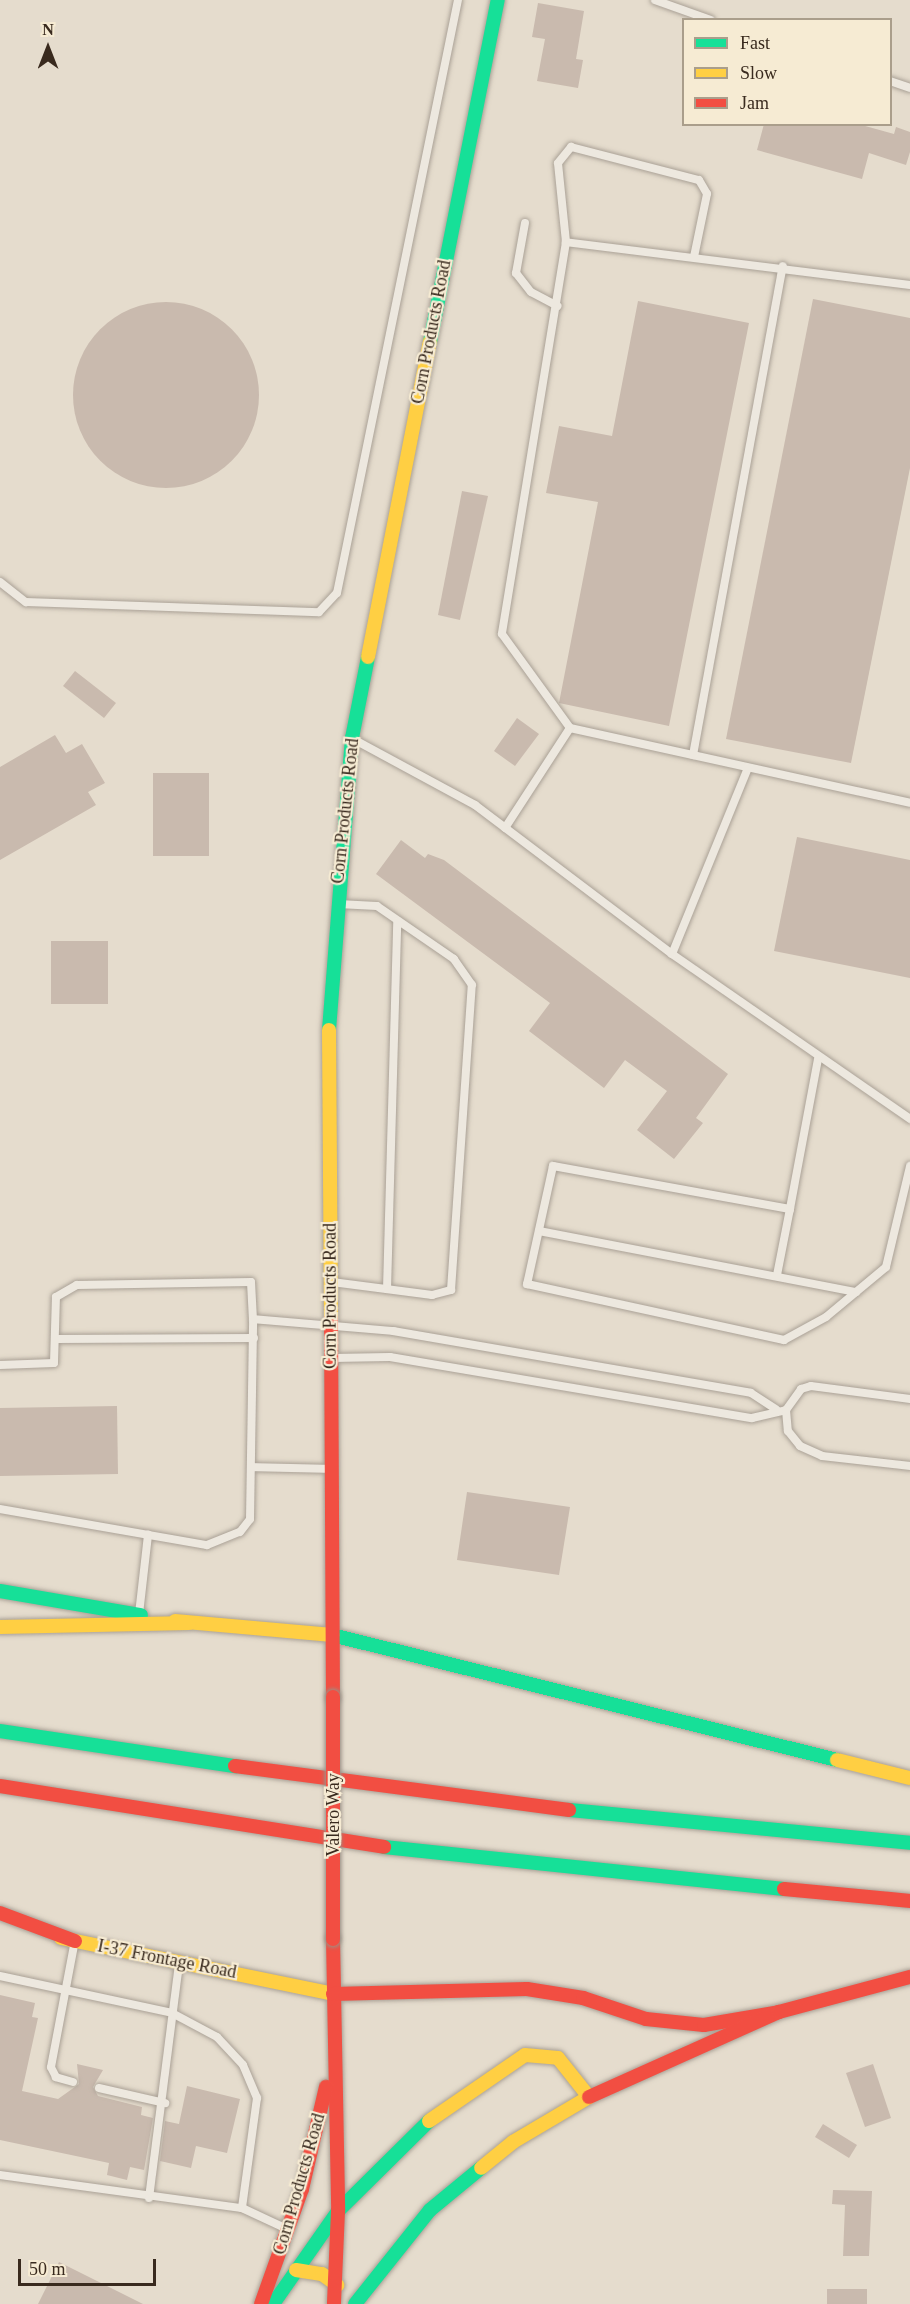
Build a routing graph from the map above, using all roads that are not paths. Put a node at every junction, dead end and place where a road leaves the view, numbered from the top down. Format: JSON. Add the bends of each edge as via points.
{"nodes":[{"id":1,"x":458,"y":0,"type":"edge"},
{"id":2,"x":498,"y":0,"type":"edge"},
{"id":3,"x":655,"y":0,"type":"edge"},
{"id":4,"x":705,"y":18,"type":"edge"},
{"id":5,"x":892,"y":81,"type":"edge"},
{"id":6,"x":910,"y":88,"type":"edge"},
{"id":7,"x":525,"y":223,"type":"dead end"},
{"id":8,"x":566,"y":242,"type":"junction"},
{"id":9,"x":694,"y":257,"type":"junction"},
{"id":10,"x":783,"y":266,"type":"junction"},
{"id":11,"x":910,"y":285,"type":"edge"},
{"id":12,"x":557,"y":306,"type":"junction"},
{"id":13,"x":0,"y":582,"type":"edge"},
{"id":14,"x":570,"y":728,"type":"junction"},
{"id":15,"x":352,"y":738,"type":"junction"},
{"id":16,"x":693,"y":755,"type":"junction"},
{"id":17,"x":748,"y":768,"type":"junction"},
{"id":18,"x":910,"y":803,"type":"edge"},
{"id":19,"x":505,"y":828,"type":"junction"},
{"id":20,"x":336,"y":904,"type":"junction"},
{"id":21,"x":397,"y":921,"type":"junction"},
{"id":22,"x":672,"y":954,"type":"junction"},
{"id":23,"x":818,"y":1059,"type":"junction"},
{"id":24,"x":910,"y":1119,"type":"edge"},
{"id":25,"x":910,"y":1166,"type":"edge"},
{"id":26,"x":790,"y":1209,"type":"junction"},
{"id":27,"x":539,"y":1231,"type":"junction"},
{"id":28,"x":777,"y":1275,"type":"junction"},
{"id":29,"x":330,"y":1282,"type":"junction"},
{"id":30,"x":387,"y":1289,"type":"junction"},
{"id":31,"x":856,"y":1292,"type":"junction"},
{"id":32,"x":253,"y":1319,"type":"junction"},
{"id":33,"x":331,"y":1325,"type":"junction"},
{"id":34,"x":254,"y":1338,"type":"junction"},
{"id":35,"x":55,"y":1339,"type":"junction"},
{"id":36,"x":331,"y":1358,"type":"junction"},
{"id":37,"x":0,"y":1365,"type":"edge"},
{"id":38,"x":910,"y":1399,"type":"edge"},
{"id":39,"x":776,"y":1409,"type":"junction"},
{"id":40,"x":786,"y":1410,"type":"junction"},
{"id":41,"x":910,"y":1466,"type":"edge"},
{"id":42,"x":251,"y":1467,"type":"junction"},
{"id":43,"x":331,"y":1469,"type":"junction"},
{"id":44,"x":0,"y":1509,"type":"edge"},
{"id":45,"x":148,"y":1535,"type":"junction"},
{"id":46,"x":0,"y":1591,"type":"edge"},
{"id":47,"x":139,"y":1615,"type":"junction"},
{"id":48,"x":189,"y":1623,"type":"junction"},
{"id":49,"x":0,"y":1627,"type":"edge"},
{"id":50,"x":332,"y":1635,"type":"junction"},
{"id":51,"x":0,"y":1731,"type":"edge"},
{"id":52,"x":910,"y":1778,"type":"edge"},
{"id":53,"x":0,"y":1786,"type":"edge"},
{"id":54,"x":910,"y":1843,"type":"edge"},
{"id":55,"x":910,"y":1901,"type":"edge"},
{"id":56,"x":0,"y":1913,"type":"edge"},
{"id":57,"x":0,"y":1924,"type":"edge"},
{"id":58,"x":75,"y":1941,"type":"junction"},
{"id":59,"x":179,"y":1962,"type":"junction"},
{"id":60,"x":0,"y":1976,"type":"edge"},
{"id":61,"x":910,"y":1977,"type":"edge"},
{"id":62,"x":66,"y":1988,"type":"junction"},
{"id":63,"x":333,"y":1994,"type":"junction"},
{"id":64,"x":779,"y":2012,"type":"junction"},
{"id":65,"x":172,"y":2013,"type":"junction"},
{"id":66,"x":331,"y":2063,"type":"junction"},
{"id":67,"x":73,"y":2082,"type":"dead end"},
{"id":68,"x":99,"y":2088,"type":"dead end"},
{"id":69,"x":589,"y":2097,"type":"junction"},
{"id":70,"x":165,"y":2103,"type":"junction"},
{"id":71,"x":0,"y":2175,"type":"edge"},
{"id":72,"x":149,"y":2198,"type":"junction"},
{"id":73,"x":242,"y":2208,"type":"junction"},
{"id":74,"x":338,"y":2211,"type":"junction"},
{"id":75,"x":290,"y":2230,"type":"junction"},
{"id":76,"x":296,"y":2270,"type":"junction"},
{"id":77,"x":352,"y":2296,"type":"edge"},
{"id":78,"x":261,"y":2304,"type":"edge"},
{"id":79,"x":273,"y":2304,"type":"edge"},
{"id":80,"x":334,"y":2304,"type":"edge"}],
"edges":[{"from":1,"to":13,"type":"lane","via":[[337,593],[319,612],[26,602]]},
{"from":2,"to":15,"type":"main road","name":"Corn Products Road"},
{"from":3,"to":4,"type":"lane"},
{"from":5,"to":6,"type":"lane"},
{"from":7,"to":12,"type":"lane","via":[[516,273],[531,292]]},
{"from":8,"to":9,"type":"lane"},
{"from":8,"to":9,"type":"lane","via":[[558,163],[571,147],[699,180],[707,194]]},
{"from":8,"to":12,"type":"lane"},
{"from":9,"to":10,"type":"lane"},
{"from":10,"to":11,"type":"lane"},
{"from":10,"to":16,"type":"lane"},
{"from":12,"to":14,"type":"lane","via":[[502,634]]},
{"from":14,"to":16,"type":"lane"},
{"from":14,"to":19,"type":"lane"},
{"from":15,"to":19,"type":"lane","via":[[475,805]]},
{"from":15,"to":20,"type":"main road","name":"Corn Products Road"},
{"from":16,"to":17,"type":"lane"},
{"from":17,"to":18,"type":"lane"},
{"from":17,"to":22,"type":"lane"},
{"from":19,"to":22,"type":"lane"},
{"from":20,"to":21,"type":"lane","via":[[377,906]]},
{"from":20,"to":29,"type":"main road","name":"Corn Products Road","via":[[329,1034]]},
{"from":21,"to":30,"type":"lane"},
{"from":21,"to":30,"type":"lane","via":[[454,959],[472,985],[451,1290],[432,1295]]},
{"from":22,"to":23,"type":"lane"},
{"from":23,"to":24,"type":"lane"},
{"from":23,"to":26,"type":"lane"},
{"from":25,"to":31,"type":"lane","via":[[885,1267]]},
{"from":26,"to":27,"type":"lane","via":[[553,1166]]},
{"from":26,"to":28,"type":"lane"},
{"from":27,"to":28,"type":"lane"},
{"from":27,"to":31,"type":"lane","via":[[527,1284],[784,1340],[826,1317]]},
{"from":28,"to":31,"type":"lane"},
{"from":29,"to":30,"type":"lane"},
{"from":29,"to":33,"type":"main road","name":"Corn Products Road"},
{"from":32,"to":33,"type":"lane"},
{"from":32,"to":34,"type":"lane"},
{"from":32,"to":35,"type":"lane","via":[[251,1282],[77,1285],[56,1297]]},
{"from":33,"to":36,"type":"main road","name":"Corn Products Road"},
{"from":33,"to":39,"type":"lane","via":[[751,1393]]},
{"from":34,"to":35,"type":"lane"},
{"from":34,"to":42,"type":"lane"},
{"from":35,"to":37,"type":"lane","via":[[54,1363]]},
{"from":36,"to":39,"type":"lane","via":[[390,1357],[752,1418]]},
{"from":36,"to":43,"type":"main road","name":"Corn Products Road"},
{"from":38,"to":40,"type":"lane","via":[[811,1386],[801,1389]]},
{"from":39,"to":40,"type":"lane"},
{"from":40,"to":41,"type":"lane","via":[[788,1431],[800,1446],[822,1456]]},
{"from":42,"to":43,"type":"lane"},
{"from":42,"to":45,"type":"lane","via":[[250,1519],[240,1532],[207,1545]]},
{"from":43,"to":50,"type":"main road","name":"Corn Products Road"},
{"from":44,"to":45,"type":"lane"},
{"from":45,"to":47,"type":"lane"},
{"from":46,"to":47,"type":"main road"},
{"from":47,"to":48,"type":"main road"},
{"from":48,"to":49,"type":"main road"},
{"from":48,"to":50,"type":"main road"},
{"from":50,"to":52,"type":"main road"},
{"from":50,"to":63,"type":"main road","name":"Valero Way","bridge":true},
{"from":51,"to":54,"type":"main road","via":[[467,1800]]},
{"from":53,"to":55,"type":"main road","via":[[460,1859]]},
{"from":56,"to":58,"type":"main road"},
{"from":57,"to":58,"type":"main road","name":"I-37 Frontage Road"},
{"from":58,"to":59,"type":"main road","name":"I-37 Frontage Road"},
{"from":58,"to":62,"type":"lane"},
{"from":59,"to":63,"type":"main road","name":"I-37 Frontage Road"},
{"from":59,"to":65,"type":"lane"},
{"from":60,"to":62,"type":"lane"},
{"from":61,"to":64,"type":"main road"},
{"from":62,"to":65,"type":"lane"},
{"from":62,"to":67,"type":"lane","via":[[51,2067],[56,2077]]},
{"from":63,"to":64,"type":"main road","name":"I-37 Frontage Road","via":[[527,1989],[583,1998],[646,2019],[704,2025]]},
{"from":63,"to":66,"type":"main road","name":"Corn Products Road"},
{"from":64,"to":69,"type":"main road"},
{"from":65,"to":70,"type":"lane"},
{"from":65,"to":73,"type":"lane","via":[[217,2037],[243,2065],[256,2098]]},
{"from":66,"to":74,"type":"main road","name":"Corn Products Road"},
{"from":66,"to":75,"type":"main road","name":"Corn Products Road"},
{"from":68,"to":70,"type":"lane"},
{"from":69,"to":74,"type":"main road","via":[[558,2058],[525,2055],[445,2108]]},
{"from":69,"to":77,"type":"main road","via":[[513,2142],[430,2210]]},
{"from":70,"to":72,"type":"lane"},
{"from":71,"to":72,"type":"lane"},
{"from":72,"to":73,"type":"lane"},
{"from":73,"to":75,"type":"lane"},
{"from":74,"to":76,"type":"main road"},
{"from":74,"to":77,"type":"main road","name":"Corn Products Road"},
{"from":75,"to":78,"type":"main road","name":"Corn Products Road"},
{"from":76,"to":77,"type":"main road","via":[[322,2274]]},
{"from":76,"to":79,"type":"main road"},
{"from":77,"to":80,"type":"main road","name":"Corn Products Road"}]}
